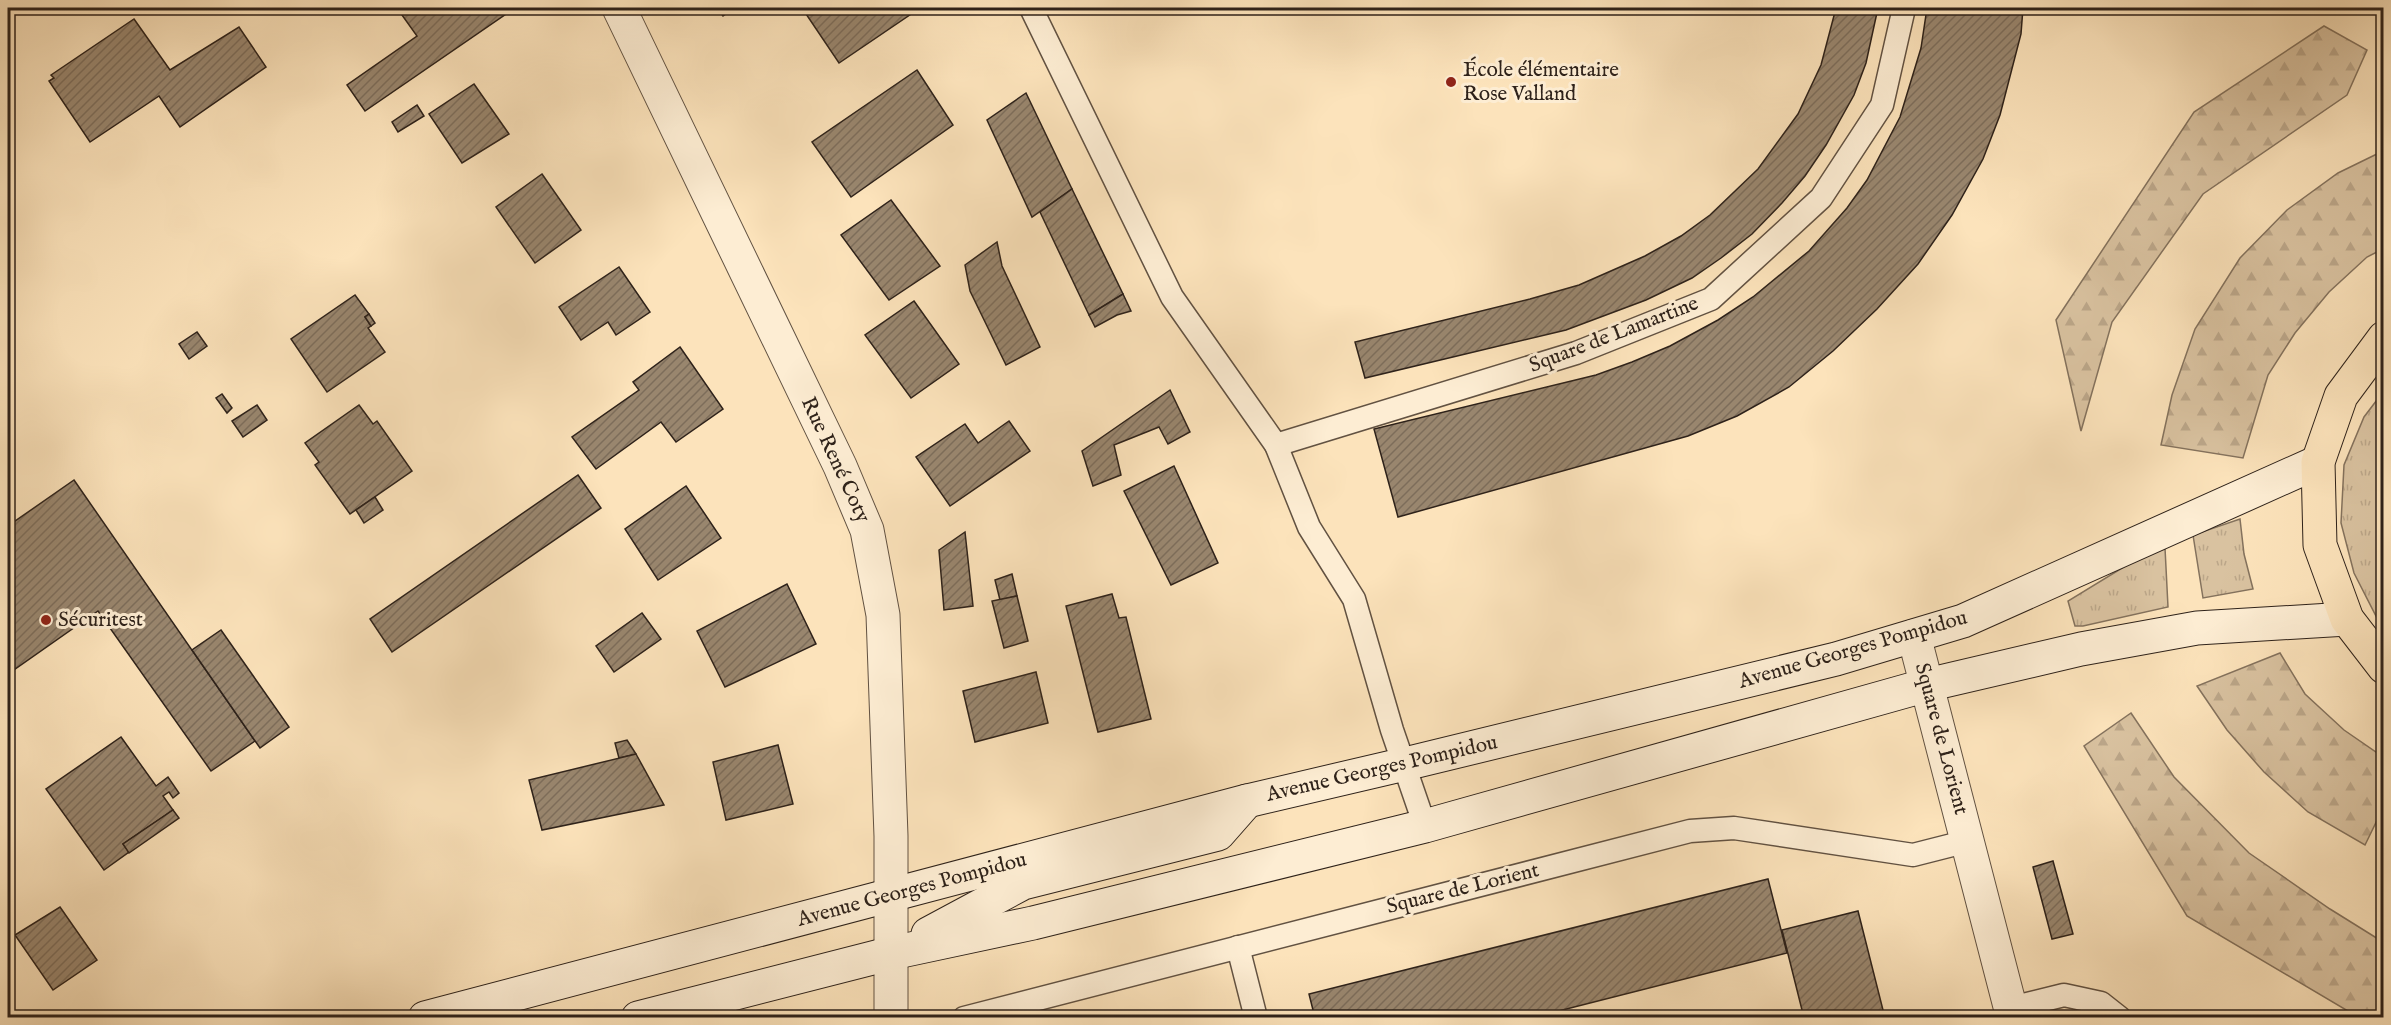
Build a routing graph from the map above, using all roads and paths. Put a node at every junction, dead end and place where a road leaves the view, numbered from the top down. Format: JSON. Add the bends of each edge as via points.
{"nodes":[{"id":1,"x":619,"y":8,"type":"edge"},
{"id":2,"x":1031,"y":8,"type":"edge"},
{"id":3,"x":1904,"y":8,"type":"edge"},
{"id":4,"x":2384,"y":338,"type":"edge"},
{"id":5,"x":1276,"y":445,"type":"junction"},
{"id":6,"x":2318,"y":462,"type":"junction"},
{"id":7,"x":2347,"y":619,"type":"junction"},
{"id":8,"x":1914,"y":636,"type":"junction"},
{"id":9,"x":2384,"y":667,"type":"edge"},
{"id":10,"x":1927,"y":685,"type":"junction"},
{"id":11,"x":1405,"y":764,"type":"junction"},
{"id":12,"x":1247,"y":801,"type":"junction"},
{"id":13,"x":1425,"y":826,"type":"junction"},
{"id":14,"x":1968,"y":841,"type":"junction"},
{"id":15,"x":893,"y":895,"type":"junction"},
{"id":16,"x":1238,"y":947,"type":"junction"},
{"id":17,"x":891,"y":953,"type":"junction"},
{"id":18,"x":2012,"y":1013,"type":"edge"},
{"id":19,"x":434,"y":1016,"type":"edge"},
{"id":20,"x":638,"y":1017,"type":"edge"},
{"id":21,"x":891,"y":1017,"type":"edge"},
{"id":22,"x":964,"y":1017,"type":"edge"},
{"id":23,"x":1256,"y":1017,"type":"edge"},
{"id":24,"x":2120,"y":1017,"type":"edge"}],
"edges":[{"from":1,"to":15,"type":"main road","name":"Rue René Coty","via":[[840,466],[867,530],[883,615]]},
{"from":2,"to":5,"type":"lane","via":[[1172,297]]},
{"from":3,"to":5,"type":"lane","name":"Square de Lamartine","via":[[1882,105],[1821,198],[1711,299],[1576,353]]},
{"from":4,"to":6,"type":"main road","via":[[2341,396]]},
{"from":5,"to":11,"type":"lane","via":[[1309,527],[1354,599]]},
{"from":6,"to":7,"type":"main road","via":[[2320,545]]},
{"from":6,"to":8,"type":"main road","name":"Avenue Georges Pompidou","via":[[1963,621]]},
{"from":7,"to":9,"type":"main road"},
{"from":7,"to":10,"type":"main road","via":[[2197,628],[2081,649]]},
{"from":8,"to":10,"type":"main road","name":"Square de Lorient"},
{"from":8,"to":11,"type":"main road","name":"Avenue Georges Pompidou","via":[[1836,659]]},
{"from":10,"to":13,"type":"main road"},
{"from":10,"to":14,"type":"main road","name":"Square de Lorient"},
{"from":11,"to":12,"type":"main road","name":"Avenue Georges Pompidou"},
{"from":11,"to":13,"type":"lane"},
{"from":12,"to":15,"type":"main road","name":"Avenue Georges Pompidou"},
{"from":12,"to":17,"type":"main road","via":[[1218,834],[1023,883]]},
{"from":13,"to":17,"type":"main road"},
{"from":14,"to":16,"type":"lane","name":"Square de Lorient","via":[[1913,855],[1734,828],[1690,831]]},
{"from":14,"to":18,"type":"main road","name":"Square de Lorient"},
{"from":15,"to":17,"type":"main road","name":"Rue René Coty"},
{"from":15,"to":19,"type":"main road","name":"Avenue Georges Pompidou"},
{"from":16,"to":22,"type":"lane","name":"Square de Lorient"},
{"from":16,"to":23,"type":"lane"},
{"from":17,"to":20,"type":"main road"},
{"from":17,"to":21,"type":"main road","name":"Rue René Coty"},
{"from":18,"to":24,"type":"lane","via":[[2064,995],[2101,1003]]}]}
